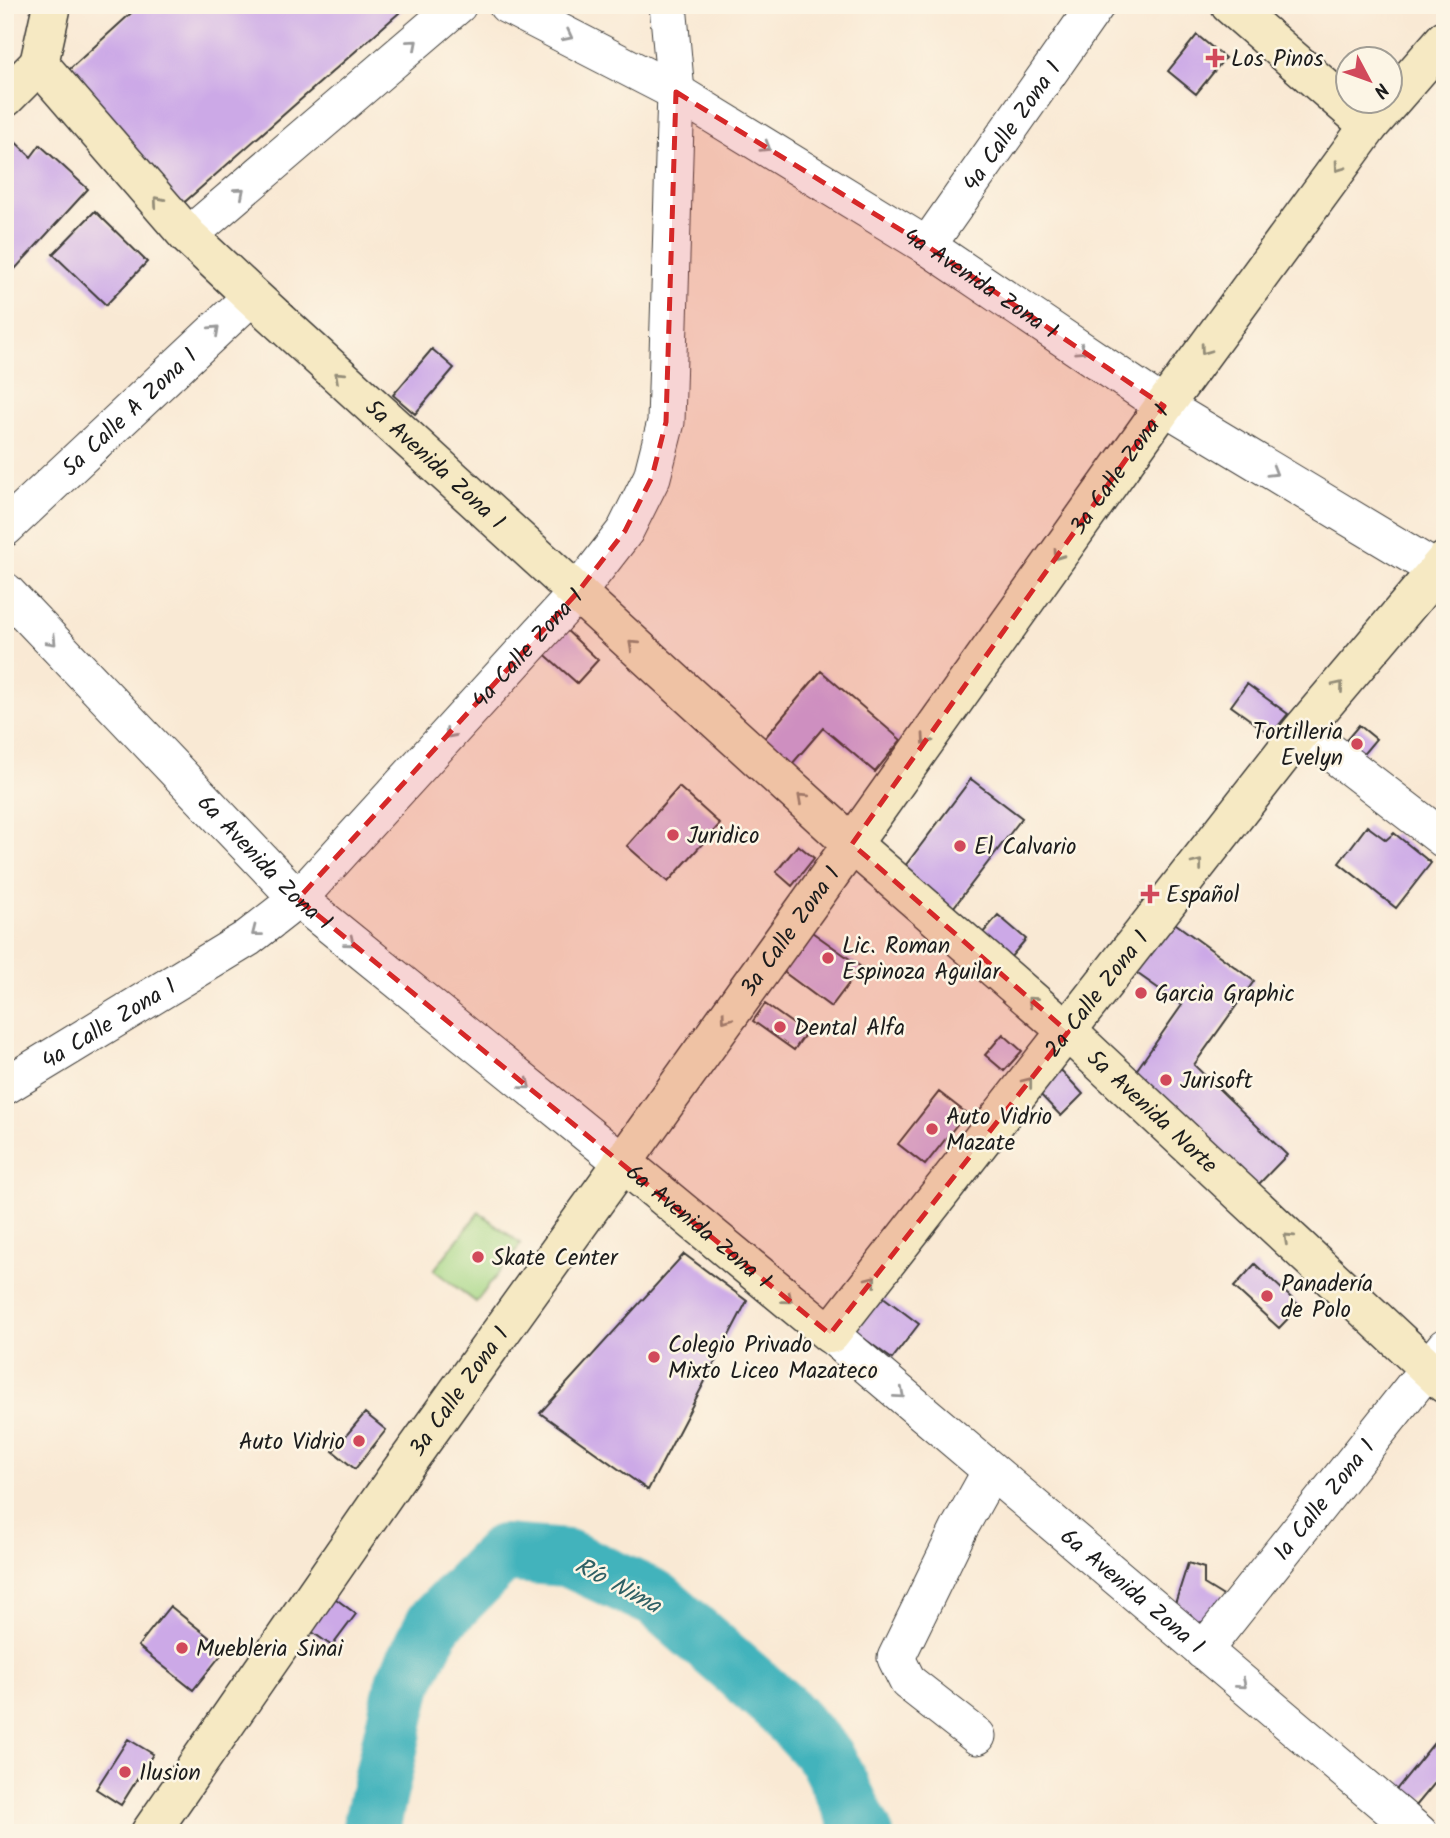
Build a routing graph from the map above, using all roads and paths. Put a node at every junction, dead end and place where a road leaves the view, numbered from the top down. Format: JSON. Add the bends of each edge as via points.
{"nodes":[{"id":1,"x":52,"y":5,"type":"edge"},
{"id":2,"x":458,"y":5,"type":"edge"},
{"id":3,"x":507,"y":5,"type":"edge"},
{"id":4,"x":668,"y":5,"type":"edge"},
{"id":5,"x":1096,"y":5,"type":"edge"},
{"id":6,"x":1230,"y":5,"type":"edge"},
{"id":7,"x":1445,"y":39,"type":"edge"},
{"id":8,"x":39,"y":64,"type":"junction"},
{"id":9,"x":676,"y":92,"type":"junction"},
{"id":10,"x":5,"y":98,"type":"edge"},
{"id":11,"x":1369,"y":126,"type":"junction"},
{"id":12,"x":188,"y":236,"type":"junction"},
{"id":13,"x":928,"y":246,"type":"junction"},
{"id":14,"x":252,"y":296,"type":"junction"},
{"id":15,"x":1164,"y":406,"type":"junction"},
{"id":16,"x":5,"y":528,"type":"edge"},
{"id":17,"x":1442,"y":569,"type":"edge"},
{"id":18,"x":5,"y":591,"type":"edge"},
{"id":19,"x":577,"y":593,"type":"junction"},
{"id":20,"x":1302,"y":730,"type":"junction"},
{"id":21,"x":1445,"y":840,"type":"edge"},
{"id":22,"x":852,"y":844,"type":"junction"},
{"id":23,"x":298,"y":899,"type":"junction"},
{"id":24,"x":1068,"y":1032,"type":"junction"},
{"id":25,"x":5,"y":1086,"type":"edge"},
{"id":26,"x":622,"y":1162,"type":"junction"},
{"id":27,"x":830,"y":1334,"type":"junction"},
{"id":28,"x":1439,"y":1367,"type":"edge"},
{"id":29,"x":991,"y":1471,"type":"junction"},
{"id":30,"x":1203,"y":1651,"type":"junction"},
{"id":31,"x":977,"y":1736,"type":"dead end"},
{"id":32,"x":150,"y":1833,"type":"edge"},
{"id":33,"x":1419,"y":1833,"type":"edge"}],
"edges":[{"from":1,"to":8,"type":"main road"},
{"from":12,"to":2,"type":"street","one_way":true},
{"from":3,"to":9,"type":"street","name":"4a Avenida Zona 1","one_way":true},
{"from":4,"to":9,"type":"street","name":"4a Calle Zona 1"},
{"from":5,"to":13,"type":"street","name":"4a Calle Zona 1"},
{"from":6,"to":11,"type":"main road"},
{"from":7,"to":11,"type":"main road","name":"3a Calle Zona 1"},
{"from":8,"to":10,"type":"main road"},
{"from":12,"to":8,"type":"main road","name":"5a Avenida Zona 1","one_way":true},
{"from":9,"to":13,"type":"street","name":"4a Avenida Zona 1","one_way":true},
{"from":9,"to":19,"type":"street","name":"4a Calle Zona 1","via":[[666,422],[652,477],[625,531]]},
{"from":11,"to":15,"type":"main road","name":"3a Calle Zona 1","one_way":true},
{"from":12,"to":14,"type":"main road","name":"5a Avenida Zona 1"},
{"from":13,"to":15,"type":"street","name":"4a Avenida Zona 1","one_way":true},
{"from":16,"to":14,"type":"street","name":"5a Calle A Zona 1","one_way":true},
{"from":19,"to":14,"type":"main road","name":"5a Avenida Zona 1","one_way":true},
{"from":15,"to":17,"type":"street","name":"4a Avenida Zona 1","one_way":true},
{"from":15,"to":22,"type":"main road","name":"3a Calle Zona 1","one_way":true},
{"from":20,"to":17,"type":"main road","name":"2a Calle Zona 1","one_way":true},
{"from":18,"to":23,"type":"street","name":"6a Avenida Zona 1","one_way":true},
{"from":22,"to":19,"type":"main road","name":"5a Avenida Zona 1","one_way":true},
{"from":19,"to":23,"type":"street","name":"4a Calle Zona 1","one_way":true},
{"from":20,"to":21,"type":"street"},
{"from":24,"to":20,"type":"main road","name":"2a Calle Zona 1","one_way":true},
{"from":24,"to":22,"type":"main road","name":"5a Avenida Norte","one_way":true},
{"from":22,"to":26,"type":"main road","name":"3a Calle Zona 1","one_way":true},
{"from":23,"to":25,"type":"street","name":"4a Calle Zona 1","one_way":true,"via":[[248,938]]},
{"from":23,"to":26,"type":"street","name":"6a Avenida Zona 1","one_way":true},
{"from":27,"to":24,"type":"main road","name":"2a Calle Zona 1","one_way":true},
{"from":28,"to":24,"type":"main road","name":"5a Avenida Norte","one_way":true},
{"from":26,"to":27,"type":"main road","name":"6a Avenida Zona 1","one_way":true},
{"from":26,"to":32,"type":"main road","name":"3a Calle Zona 1"},
{"from":27,"to":29,"type":"street","name":"6a Avenida Zona 1","one_way":true},
{"from":28,"to":30,"type":"street","name":"1a Calle Zona 1"},
{"from":29,"to":30,"type":"street","name":"6a Avenida Zona 1"},
{"from":29,"to":31,"type":"street","via":[[896,1658],[908,1682]]},
{"from":30,"to":33,"type":"street","name":"6a Avenida Zona 1","one_way":true}]}
